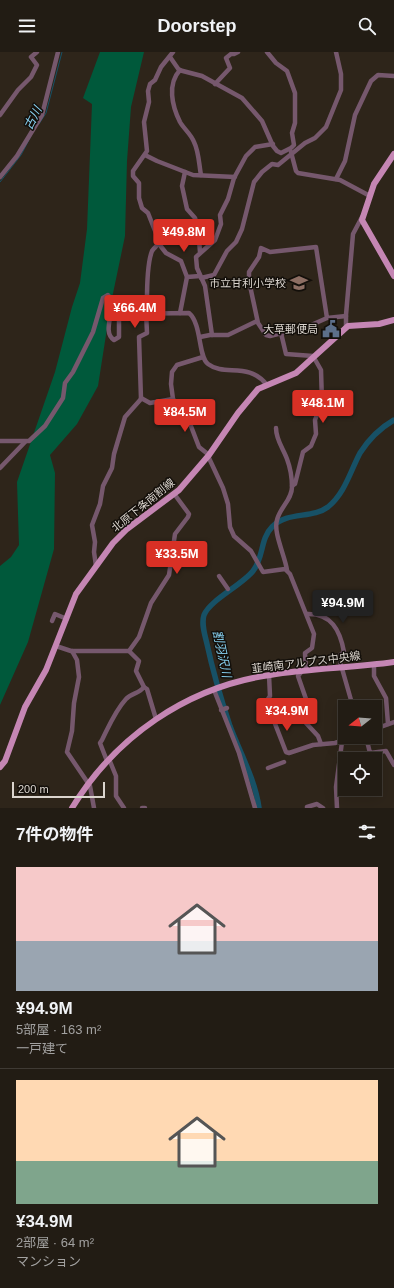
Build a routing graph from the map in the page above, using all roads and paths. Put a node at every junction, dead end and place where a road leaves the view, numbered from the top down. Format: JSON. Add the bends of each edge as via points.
{"nodes":[{"id":1,"x":37,"y":52,"type":"edge"},
{"id":2,"x":58,"y":52,"type":"edge"},
{"id":3,"x":173,"y":52,"type":"edge"},
{"id":4,"x":238,"y":52,"type":"edge"},
{"id":5,"x":267,"y":52,"type":"edge"},
{"id":6,"x":336,"y":52,"type":"edge"},
{"id":7,"x":170,"y":57,"type":"junction"},
{"id":8,"x":180,"y":70,"type":"junction"},
{"id":9,"x":394,"y":76,"type":"edge"},
{"id":10,"x":215,"y":84,"type":"junction"},
{"id":11,"x":0,"y":115,"type":"edge"},
{"id":12,"x":273,"y":144,"type":"junction"},
{"id":13,"x":291,"y":148,"type":"junction"},
{"id":14,"x":292,"y":154,"type":"junction"},
{"id":15,"x":394,"y":154,"type":"edge"},
{"id":16,"x":146,"y":155,"type":"junction"},
{"id":17,"x":185,"y":172,"type":"junction"},
{"id":18,"x":201,"y":175,"type":"junction"},
{"id":19,"x":0,"y":177,"type":"edge"},
{"id":20,"x":234,"y":177,"type":"junction"},
{"id":21,"x":336,"y":179,"type":"junction"},
{"id":22,"x":370,"y":196,"type":"junction"},
{"id":23,"x":362,"y":216,"type":"junction"},
{"id":24,"x":159,"y":244,"type":"junction"},
{"id":25,"x":200,"y":252,"type":"junction"},
{"id":26,"x":394,"y":276,"type":"edge"},
{"id":27,"x":187,"y":277,"type":"junction"},
{"id":28,"x":200,"y":277,"type":"junction"},
{"id":29,"x":147,"y":312,"type":"junction"},
{"id":30,"x":180,"y":313,"type":"junction"},
{"id":31,"x":346,"y":316,"type":"junction"},
{"id":32,"x":327,"y":318,"type":"junction"},
{"id":33,"x":257,"y":320,"type":"junction"},
{"id":34,"x":394,"y":320,"type":"edge"},
{"id":35,"x":346,"y":327,"type":"junction"},
{"id":36,"x":280,"y":333,"type":"junction"},
{"id":37,"x":212,"y":335,"type":"junction"},
{"id":38,"x":200,"y":337,"type":"junction"},
{"id":39,"x":203,"y":357,"type":"junction"},
{"id":40,"x":314,"y":358,"type":"junction"},
{"id":41,"x":267,"y":384,"type":"junction"},
{"id":42,"x":141,"y":398,"type":"junction"},
{"id":43,"x":173,"y":399,"type":"junction"},
{"id":44,"x":276,"y":428,"type":"dead end"},
{"id":45,"x":0,"y":441,"type":"edge"},
{"id":46,"x":25,"y":442,"type":"junction"},
{"id":47,"x":208,"y":456,"type":"junction"},
{"id":48,"x":0,"y":468,"type":"edge"},
{"id":49,"x":292,"y":486,"type":"junction"},
{"id":50,"x":175,"y":495,"type":"junction"},
{"id":51,"x":195,"y":511,"type":"dead end"},
{"id":52,"x":189,"y":514,"type":"junction"},
{"id":53,"x":96,"y":566,"type":"junction"},
{"id":54,"x":287,"y":570,"type":"junction"},
{"id":55,"x":219,"y":576,"type":"dead end"},
{"id":56,"x":228,"y":589,"type":"dead end"},
{"id":57,"x":307,"y":614,"type":"junction"},
{"id":58,"x":67,"y":619,"type":"junction"},
{"id":59,"x":52,"y":621,"type":"dead end"},
{"id":60,"x":56,"y":646,"type":"junction"},
{"id":61,"x":72,"y":651,"type":"junction"},
{"id":62,"x":129,"y":651,"type":"junction"},
{"id":63,"x":394,"y":662,"type":"edge"},
{"id":64,"x":374,"y":664,"type":"junction"},
{"id":65,"x":342,"y":667,"type":"junction"},
{"id":66,"x":304,"y":671,"type":"junction"},
{"id":67,"x":269,"y":675,"type":"junction"},
{"id":68,"x":144,"y":687,"type":"junction"},
{"id":69,"x":217,"y":689,"type":"junction"},
{"id":70,"x":351,"y":700,"type":"edge"},
{"id":71,"x":156,"y":719,"type":"junction"},
{"id":72,"x":394,"y":722,"type":"edge"},
{"id":73,"x":388,"y":724,"type":"junction"},
{"id":74,"x":382,"y":726,"type":"edge"},
{"id":75,"x":338,"y":742,"type":"edge"},
{"id":76,"x":321,"y":744,"type":"junction"},
{"id":77,"x":342,"y":744,"type":"edge"},
{"id":78,"x":368,"y":744,"type":"edge"},
{"id":79,"x":108,"y":760,"type":"junction"},
{"id":80,"x":284,"y":762,"type":"dead end"},
{"id":81,"x":394,"y":765,"type":"edge"},
{"id":82,"x":0,"y":767,"type":"edge"},
{"id":83,"x":268,"y":768,"type":"dead end"},
{"id":84,"x":88,"y":783,"type":"junction"},
{"id":85,"x":307,"y":806,"type":"dead end"},
{"id":86,"x":72,"y":808,"type":"edge"},
{"id":87,"x":94,"y":808,"type":"edge"},
{"id":88,"x":124,"y":808,"type":"edge"},
{"id":89,"x":255,"y":808,"type":"edge"},
{"id":90,"x":323,"y":808,"type":"edge"},
{"id":91,"x":337,"y":808,"type":"edge"}],
"edges":[{"from":1,"to":11,"type":"street","via":[[31,57],[37,65],[31,78],[18,90]]},
{"from":2,"to":19,"type":"street","via":[[42,115],[17,156]]},
{"from":3,"to":7,"type":"street"},
{"from":4,"to":10,"type":"street","via":[[226,58],[230,68]]},
{"from":5,"to":13,"type":"street","via":[[286,71],[295,93],[295,123],[292,133],[294,143]]},
{"from":6,"to":14,"type":"street","via":[[341,74],[341,90],[326,127]]},
{"from":7,"to":8,"type":"street"},
{"from":7,"to":16,"type":"street","via":[[161,67],[156,80],[150,84],[148,91],[149,102],[144,122],[148,148]]},
{"from":8,"to":10,"type":"street","via":[[198,74]]},
{"from":8,"to":18,"type":"street","via":[[172,80],[171,91],[180,122],[191,136],[196,148]]},
{"from":9,"to":21,"type":"street","via":[[378,75],[371,81],[352,122],[344,162]]},
{"from":10,"to":12,"type":"street","via":[[242,98],[262,121]]},
{"from":12,"to":13,"type":"street","via":[[279,153]]},
{"from":12,"to":20,"type":"street","via":[[252,148]]},
{"from":13,"to":14,"type":"street"},
{"from":14,"to":21,"type":"street","via":[[298,173]]},
{"from":14,"to":28,"type":"street","via":[[278,164],[272,164],[255,179],[242,229],[235,245],[227,252],[214,275]]},
{"from":15,"to":22,"type":"main road","via":[[380,174]]},
{"from":16,"to":17,"type":"street"},
{"from":16,"to":24,"type":"street","via":[[134,168],[133,174],[139,184],[138,195],[142,208],[148,213]]},
{"from":17,"to":18,"type":"street"},
{"from":17,"to":25,"type":"street","via":[[182,186],[187,209],[195,218],[198,228]]},
{"from":18,"to":20,"type":"street"},
{"from":20,"to":25,"type":"street","via":[[220,215],[221,224],[216,236],[209,246]]},
{"from":21,"to":22,"type":"street"},
{"from":22,"to":23,"type":"main road"},
{"from":23,"to":26,"type":"main road","via":[[363,223]]},
{"from":23,"to":31,"type":"street","via":[[353,234]]},
{"from":24,"to":27,"type":"street","via":[[166,254],[180,261]]},
{"from":24,"to":29,"type":"street","via":[[152,251]]},
{"from":25,"to":28,"type":"street","via":[[196,262]]},
{"from":27,"to":28,"type":"street"},
{"from":27,"to":30,"type":"street"},
{"from":28,"to":37,"type":"street","via":[[205,286]]},
{"from":29,"to":30,"type":"street"},
{"from":29,"to":42,"type":"street","via":[[147,333],[139,337]]},
{"from":29,"to":46,"type":"street","via":[[120,316],[119,337],[114,340],[109,332],[112,304],[108,295],[103,298],[93,332],[65,383],[61,402],[45,426]]},
{"from":30,"to":38,"type":"street","via":[[189,313],[193,317]]},
{"from":31,"to":32,"type":"street"},
{"from":31,"to":35,"type":"street"},
{"from":32,"to":33,"type":"street","via":[[316,247],[270,252],[261,248],[259,257],[249,272],[250,293]]},
{"from":32,"to":36,"type":"street","via":[[309,326]]},
{"from":33,"to":36,"type":"street","via":[[267,336]]},
{"from":33,"to":37,"type":"street","via":[[231,334]]},
{"from":34,"to":35,"type":"main road"},
{"from":35,"to":40,"type":"main road","name":"北原下条南割線"},
{"from":36,"to":40,"type":"street","via":[[286,354]]},
{"from":37,"to":38,"type":"street"},
{"from":38,"to":39,"type":"street"},
{"from":39,"to":41,"type":"street","via":[[211,366],[252,373]]},
{"from":39,"to":43,"type":"street","via":[[174,368]]},
{"from":40,"to":41,"type":"main road","name":"北原下条南割線","via":[[296,373]]},
{"from":40,"to":49,"type":"street","via":[[321,370],[322,402],[315,420],[316,434],[311,446],[303,452],[295,484]]},
{"from":41,"to":47,"type":"main road","name":"北原下条南割線","via":[[258,389],[244,405]]},
{"from":42,"to":43,"type":"street","via":[[150,403]]},
{"from":42,"to":53,"type":"street","via":[[125,417],[112,468],[103,486],[92,525]]},
{"from":43,"to":47,"type":"street","via":[[191,425],[199,447]]},
{"from":44,"to":49,"type":"street","via":[[277,440],[290,467]]},
{"from":45,"to":46,"type":"street"},
{"from":46,"to":48,"type":"street"},
{"from":47,"to":50,"type":"main road","name":"北原下条南割線"},
{"from":47,"to":54,"type":"street","via":[[223,488],[234,536],[251,551],[263,572]]},
{"from":49,"to":54,"type":"street","via":[[290,497],[280,510],[275,530],[282,546]]},
{"from":50,"to":52,"type":"street"},
{"from":50,"to":53,"type":"main road","name":"北原下条南割線","via":[[127,528]]},
{"from":51,"to":52,"type":"street"},
{"from":52,"to":62,"type":"street","via":[[175,534],[169,575],[151,603],[139,637]]},
{"from":53,"to":58,"type":"main road","name":"北原下条南割線","via":[[76,594]]},
{"from":54,"to":57,"type":"street"},
{"from":55,"to":56,"type":"street"},
{"from":57,"to":65,"type":"street","via":[[321,615],[333,624],[343,647],[344,652],[339,656]]},
{"from":57,"to":66,"type":"street","via":[[314,634],[312,648],[305,653]]},
{"from":58,"to":59,"type":"street","via":[[55,614]]},
{"from":58,"to":60,"type":"main road","name":"北原下条南割線"},
{"from":60,"to":61,"type":"street"},
{"from":60,"to":82,"type":"main road","name":"北原下条南割線","via":[[25,707],[5,761]]},
{"from":61,"to":62,"type":"street"},
{"from":61,"to":84,"type":"street","via":[[77,660],[79,677],[67,750]]},
{"from":62,"to":68,"type":"street","via":[[140,661],[136,671]]},
{"from":63,"to":64,"type":"main road","name":"韮崎南アルプス中央線"},
{"from":64,"to":65,"type":"main road","name":"韮崎南アルプス中央線"},
{"from":64,"to":73,"type":"street","via":[[374,676],[386,698]]},
{"from":65,"to":66,"type":"main road","name":"韮崎南アルプス中央線"},
{"from":65,"to":70,"type":"street"},
{"from":66,"to":67,"type":"main road","name":"韮崎南アルプス中央線"},
{"from":66,"to":76,"type":"street","via":[[298,676],[306,699],[301,710],[306,723],[318,736]]},
{"from":67,"to":69,"type":"main road","name":"韮崎南アルプス中央線"},
{"from":67,"to":76,"type":"street","via":[[268,699],[286,752]]},
{"from":68,"to":71,"type":"street","via":[[150,697]]},
{"from":68,"to":79,"type":"street","via":[[140,692],[126,698],[116,711],[100,743]]},
{"from":69,"to":71,"type":"main road","name":"韮崎南アルプス中央線","via":[[183,703]]},
{"from":69,"to":89,"type":"street"},
{"from":71,"to":79,"type":"main road","name":"韮崎南アルプス中央線"},
{"from":72,"to":73,"type":"street"},
{"from":73,"to":74,"type":"street"},
{"from":75,"to":76,"type":"street"},
{"from":77,"to":91,"type":"street","via":[[336,787]]},
{"from":78,"to":81,"type":"street","via":[[370,753],[386,751]]},
{"from":79,"to":84,"type":"main road","name":"韮崎南アルプス中央線"},
{"from":79,"to":88,"type":"street","via":[[116,776],[116,796]]},
{"from":80,"to":83,"type":"street"},
{"from":84,"to":86,"type":"main road","name":"韮崎南アルプス中央線"},
{"from":84,"to":87,"type":"street","via":[[94,799]]},
{"from":85,"to":90,"type":"street","via":[[317,804]]}]}
